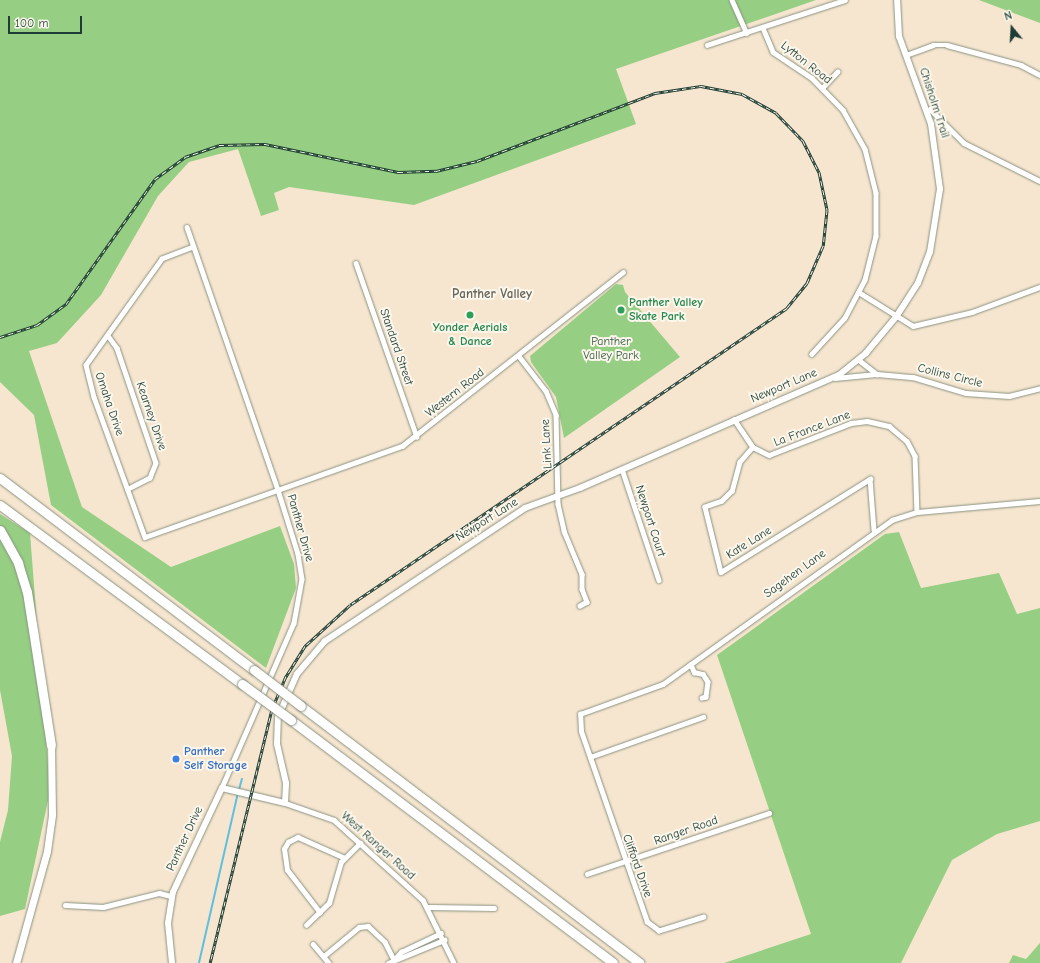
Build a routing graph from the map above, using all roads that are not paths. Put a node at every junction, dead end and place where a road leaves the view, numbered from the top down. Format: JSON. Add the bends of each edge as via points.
{"nodes":[{"id":1,"x":732,"y":0,"type":"edge"},
{"id":2,"x":845,"y":0,"type":"edge"},
{"id":3,"x":897,"y":0,"type":"edge"},
{"id":4,"x":763,"y":28,"type":"junction"},
{"id":5,"x":747,"y":33,"type":"junction"},
{"id":6,"x":707,"y":45,"type":"dead end"},
{"id":7,"x":906,"y":55,"type":"junction"},
{"id":8,"x":837,"y":72,"type":"dead end"},
{"id":9,"x":1040,"y":75,"type":"edge"},
{"id":10,"x":823,"y":87,"type":"junction"},
{"id":11,"x":928,"y":112,"type":"junction"},
{"id":12,"x":1040,"y":181,"type":"edge"},
{"id":13,"x":188,"y":227,"type":"dead end"},
{"id":14,"x":193,"y":247,"type":"junction"},
{"id":15,"x":356,"y":263,"type":"dead end"},
{"id":16,"x":623,"y":272,"type":"dead end"},
{"id":17,"x":1040,"y":287,"type":"edge"},
{"id":18,"x":860,"y":293,"type":"junction"},
{"id":19,"x":896,"y":317,"type":"junction"},
{"id":20,"x":109,"y":336,"type":"junction"},
{"id":21,"x":812,"y":354,"type":"dead end"},
{"id":22,"x":519,"y":356,"type":"junction"},
{"id":23,"x":859,"y":360,"type":"junction"},
{"id":24,"x":877,"y":374,"type":"junction"},
{"id":25,"x":831,"y":378,"type":"junction"},
{"id":26,"x":1040,"y":388,"type":"edge"},
{"id":27,"x":734,"y":419,"type":"junction"},
{"id":28,"x":417,"y":437,"type":"junction"},
{"id":29,"x":753,"y":447,"type":"junction"},
{"id":30,"x":622,"y":469,"type":"junction"},
{"id":31,"x":0,"y":478,"type":"edge"},
{"id":32,"x":277,"y":487,"type":"junction"},
{"id":33,"x":128,"y":489,"type":"junction"},
{"id":34,"x":560,"y":495,"type":"junction"},
{"id":35,"x":1040,"y":501,"type":"edge"},
{"id":36,"x":0,"y":505,"type":"edge"},
{"id":37,"x":917,"y":512,"type":"junction"},
{"id":38,"x":0,"y":530,"type":"edge"},
{"id":39,"x":874,"y":530,"type":"junction"},
{"id":40,"x":145,"y":536,"type":"joint"},
{"id":41,"x":659,"y":580,"type":"dead end"},
{"id":42,"x":580,"y":606,"type":"dead end"},
{"id":43,"x":691,"y":664,"type":"junction"},
{"id":44,"x":702,"y":698,"type":"dead end"},
{"id":45,"x":580,"y":714,"type":"joint"},
{"id":46,"x":703,"y":717,"type":"dead end"},
{"id":47,"x":51,"y":745,"type":"joint"},
{"id":48,"x":590,"y":757,"type":"junction"},
{"id":49,"x":222,"y":788,"type":"junction"},
{"id":50,"x":285,"y":803,"type":"junction"},
{"id":51,"x":769,"y":813,"type":"dead end"},
{"id":52,"x":360,"y":843,"type":"junction"},
{"id":53,"x":345,"y":858,"type":"junction"},
{"id":54,"x":625,"y":862,"type":"junction"},
{"id":55,"x":587,"y":874,"type":"dead end"},
{"id":56,"x":172,"y":896,"type":"junction"},
{"id":57,"x":65,"y":905,"type":"dead end"},
{"id":58,"x":429,"y":907,"type":"junction"},
{"id":59,"x":494,"y":908,"type":"dead end"},
{"id":60,"x":320,"y":913,"type":"junction"},
{"id":61,"x":704,"y":917,"type":"dead end"},
{"id":62,"x":306,"y":925,"type":"dead end"},
{"id":63,"x":441,"y":933,"type":"junction"},
{"id":64,"x":444,"y":940,"type":"junction"},
{"id":65,"x":313,"y":944,"type":"dead end"},
{"id":66,"x":324,"y":956,"type":"junction"},
{"id":67,"x":394,"y":960,"type":"junction"},
{"id":68,"x":16,"y":963,"type":"edge"},
{"id":69,"x":172,"y":963,"type":"edge"},
{"id":70,"x":329,"y":963,"type":"edge"},
{"id":71,"x":388,"y":963,"type":"edge"},
{"id":72,"x":454,"y":963,"type":"edge"},
{"id":73,"x":613,"y":963,"type":"edge"},
{"id":74,"x":640,"y":963,"type":"edge"}],
"edges":[{"from":1,"to":5,"type":"street"},
{"from":2,"to":4,"type":"street"},
{"from":3,"to":7,"type":"street","name":"Chisholm Trail","via":[[896,26]]},
{"from":4,"to":5,"type":"street"},
{"from":4,"to":10,"type":"street","name":"Lytton Road","via":[[773,52]]},
{"from":5,"to":6,"type":"street"},
{"from":7,"to":9,"type":"street","via":[[933,45],[947,45],[1021,65]]},
{"from":7,"to":11,"type":"street","name":"Chisholm Trail"},
{"from":8,"to":10,"type":"street"},
{"from":10,"to":18,"type":"street","name":"Lytton Road","via":[[858,135],[874,178],[876,236]]},
{"from":11,"to":12,"type":"street","via":[[930,110],[964,143]]},
{"from":11,"to":19,"type":"street","name":"Chisholm Trail","via":[[940,171],[938,219],[924,268]]},
{"from":13,"to":14,"type":"street","name":"Panther Drive"},
{"from":14,"to":20,"type":"street","name":"Omaha Drive","via":[[162,259]]},
{"from":14,"to":32,"type":"street","name":"Panther Drive"},
{"from":15,"to":28,"type":"street","name":"Standard Street"},
{"from":16,"to":22,"type":"street","name":"Western Road"},
{"from":17,"to":19,"type":"street","via":[[972,312],[918,326],[909,326]]},
{"from":18,"to":19,"type":"street"},
{"from":18,"to":21,"type":"street","name":"Lytton Road","via":[[836,329]]},
{"from":19,"to":23,"type":"street","name":"Chisholm Trail"},
{"from":20,"to":33,"type":"street","name":"Omaha Drive","via":[[86,365]]},
{"from":20,"to":33,"type":"street","name":"Kearney Drive","via":[[117,348],[156,463],[150,478]]},
{"from":22,"to":28,"type":"street","name":"Western Road"},
{"from":22,"to":34,"type":"street","name":"Link Lane","via":[[546,391],[556,415]]},
{"from":23,"to":24,"type":"street"},
{"from":23,"to":25,"type":"street","name":"Newport Lane"},
{"from":24,"to":25,"type":"street","name":"Collins Circle"},
{"from":24,"to":26,"type":"street","name":"Collins Circle","via":[[913,377],[966,393],[996,396]]},
{"from":25,"to":27,"type":"street","name":"Newport Lane"},
{"from":27,"to":29,"type":"street"},
{"from":27,"to":30,"type":"street","name":"Newport Lane"},
{"from":28,"to":32,"type":"street","name":"Western Road","via":[[368,460]]},
{"from":29,"to":37,"type":"street","name":"La France Lane","via":[[775,455],[851,423],[883,424],[902,435],[915,456]]},
{"from":29,"to":39,"type":"street","name":"Kate Lane","via":[[740,462],[732,491],[722,501],[705,507],[721,572],[870,479]]},
{"from":30,"to":34,"type":"street","name":"Newport Lane"},
{"from":30,"to":41,"type":"street","name":"Newport Court"},
{"from":31,"to":74,"type":"highway","bridge":true},
{"from":32,"to":40,"type":"street","name":"Western Road","via":[[225,509]]},
{"from":32,"to":49,"type":"street","name":"Panther Drive","via":[[300,563],[300,601]]},
{"from":33,"to":40,"type":"street","name":"Omaha Drive"},
{"from":34,"to":42,"type":"street","name":"Link Lane","via":[[564,531],[582,574],[582,589],[587,602]]},
{"from":34,"to":50,"type":"street","name":"Newport Lane","via":[[525,508],[482,535],[341,629],[306,661],[291,685],[278,717],[277,744],[286,783]]},
{"from":35,"to":37,"type":"street","name":"Sagehen Lane"},
{"from":36,"to":73,"type":"highway","bridge":true,"via":[[65,551]]},
{"from":37,"to":39,"type":"street","name":"Sagehen Lane"},
{"from":38,"to":47,"type":"highway","via":[[18,563],[27,592]]},
{"from":39,"to":43,"type":"street","name":"Sagehen Lane"},
{"from":43,"to":44,"type":"street","via":[[694,672],[703,674],[708,682],[706,697]]},
{"from":43,"to":45,"type":"street","name":"Sagehen Lane","via":[[654,689]]},
{"from":45,"to":48,"type":"street","name":"Clifford Drive","via":[[580,727]]},
{"from":46,"to":48,"type":"street"},
{"from":47,"to":68,"type":"main road","via":[[52,814],[47,850]]},
{"from":48,"to":54,"type":"street","name":"Clifford Drive"},
{"from":49,"to":50,"type":"street","name":"West Ranger Road"},
{"from":49,"to":56,"type":"street","name":"Panther Drive"},
{"from":50,"to":52,"type":"street","name":"West Ranger Road","via":[[325,815]]},
{"from":51,"to":54,"type":"street","name":"Ranger Road"},
{"from":52,"to":53,"type":"street"},
{"from":52,"to":58,"type":"street","name":"West Ranger Road"},
{"from":53,"to":60,"type":"street","via":[[329,903]]},
{"from":53,"to":60,"type":"street","via":[[298,837],[288,842],[284,849],[287,870]]},
{"from":54,"to":55,"type":"street","name":"Ranger Road"},
{"from":54,"to":61,"type":"street","name":"Clifford Drive","via":[[647,922],[655,930],[673,928]]},
{"from":56,"to":57,"type":"street","via":[[159,893],[103,907]]},
{"from":56,"to":69,"type":"street","name":"Panther Drive","via":[[168,923]]},
{"from":58,"to":59,"type":"street"},
{"from":58,"to":63,"type":"street"},
{"from":60,"to":62,"type":"street"},
{"from":63,"to":64,"type":"street"},
{"from":63,"to":67,"type":"street","via":[[401,952]]},
{"from":64,"to":67,"type":"street"},
{"from":64,"to":72,"type":"street"},
{"from":65,"to":66,"type":"street"},
{"from":66,"to":67,"type":"street","via":[[359,927],[368,926],[378,933]]},
{"from":66,"to":70,"type":"street"},
{"from":67,"to":71,"type":"street"}]}
